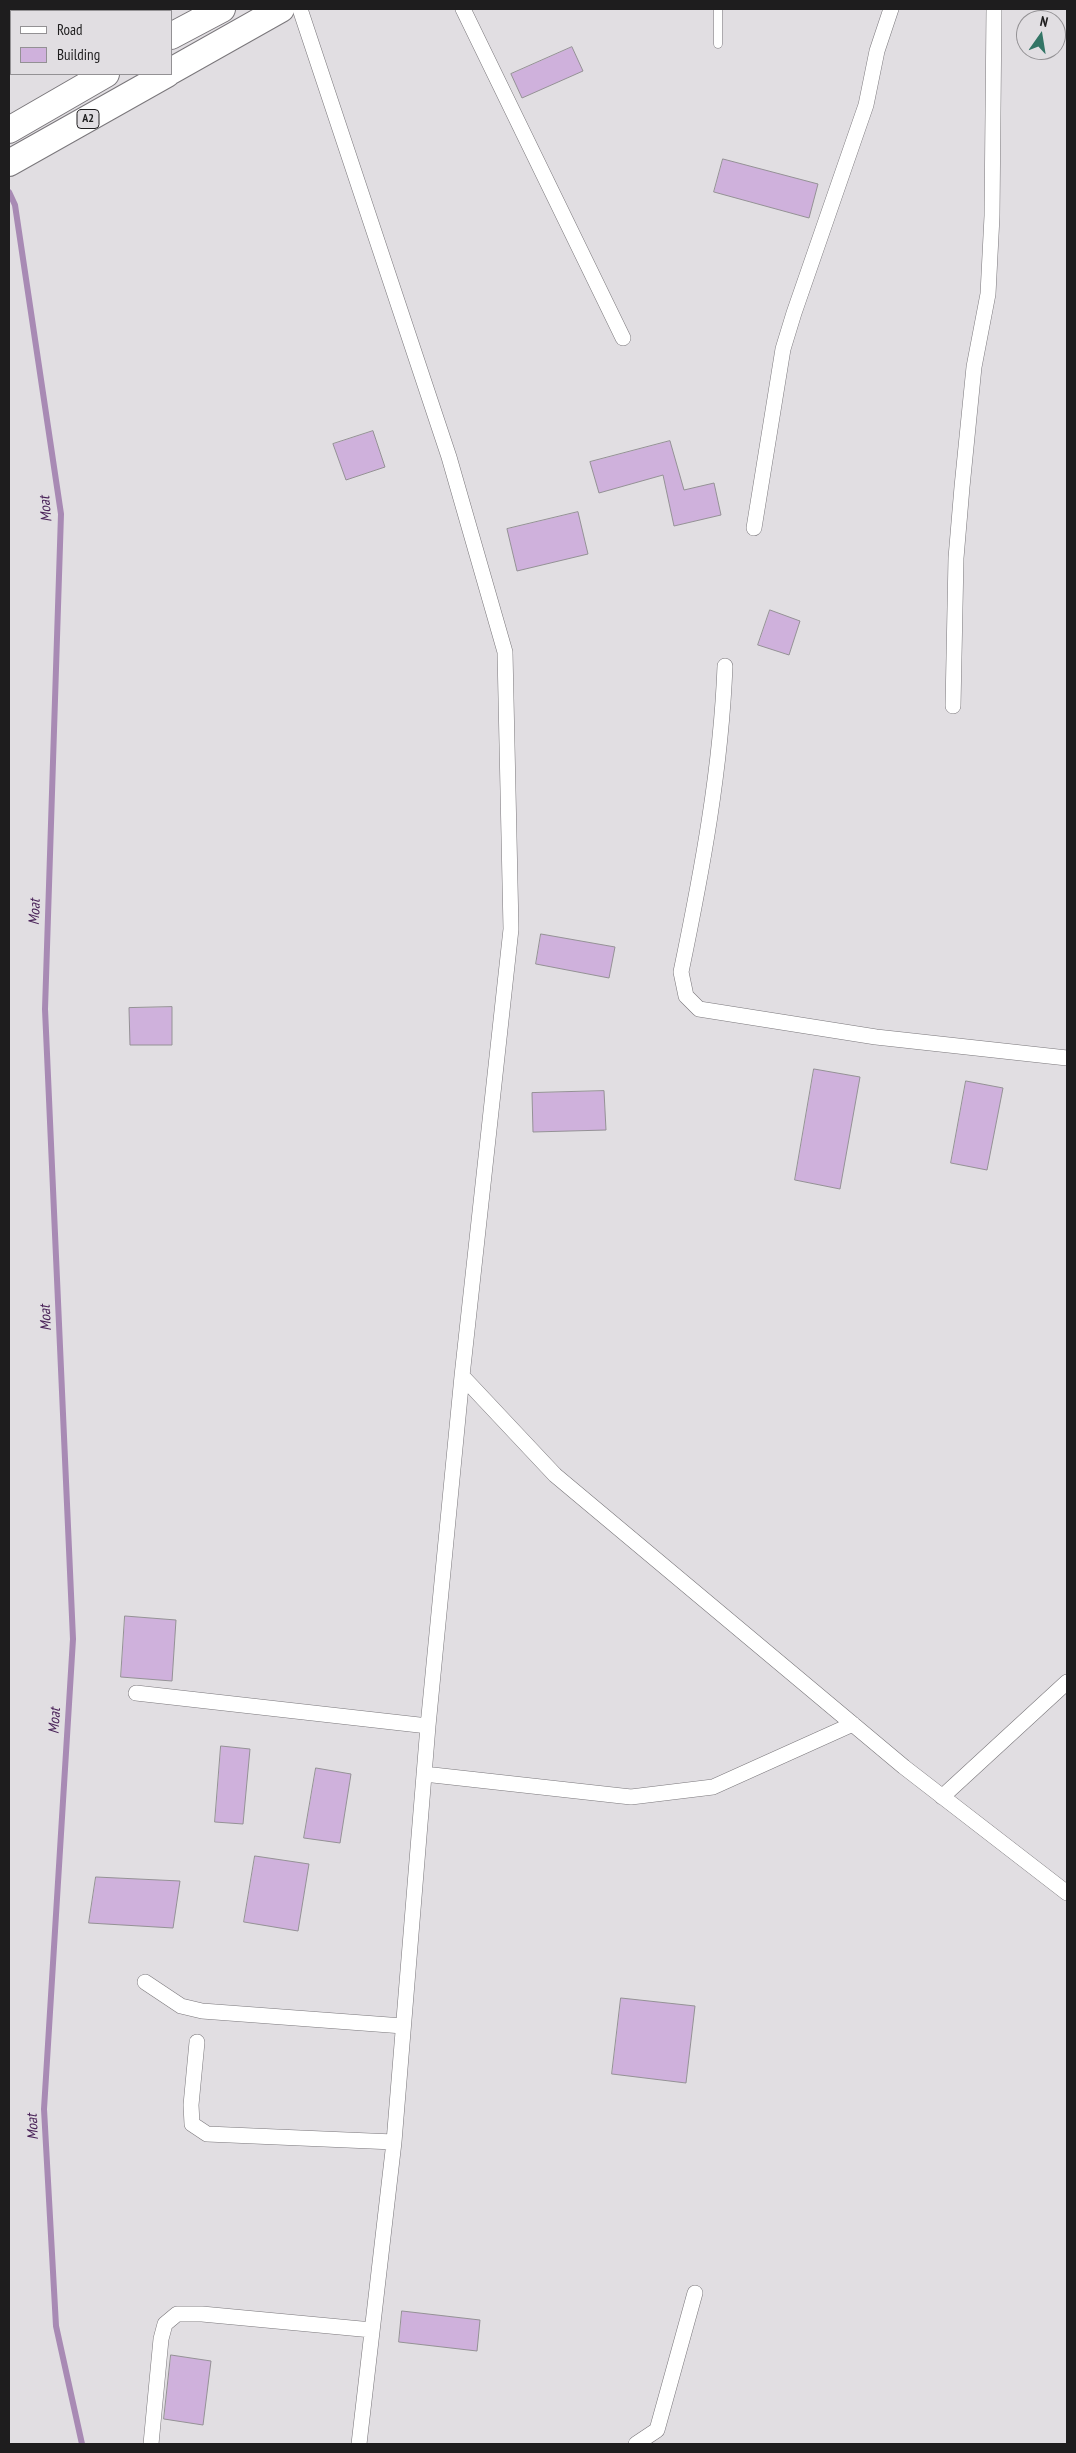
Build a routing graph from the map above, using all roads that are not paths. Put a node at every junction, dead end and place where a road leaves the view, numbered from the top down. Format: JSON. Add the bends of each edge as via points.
{"nodes":[{"id":1,"x":281,"y":9,"type":"edge"},
{"id":2,"x":300,"y":9,"type":"edge"},
{"id":3,"x":463,"y":9,"type":"edge"},
{"id":4,"x":718,"y":9,"type":"edge"},
{"id":5,"x":891,"y":9,"type":"edge"},
{"id":6,"x":994,"y":9,"type":"edge"},
{"id":7,"x":219,"y":10,"type":"edge"},
{"id":8,"x":172,"y":35,"type":"edge"},
{"id":9,"x":718,"y":44,"type":"dead end"},
{"id":10,"x":172,"y":71,"type":"edge"},
{"id":11,"x":104,"y":75,"type":"edge"},
{"id":12,"x":165,"y":75,"type":"edge"},
{"id":13,"x":9,"y":130,"type":"edge"},
{"id":14,"x":9,"y":163,"type":"edge"},
{"id":15,"x":623,"y":338,"type":"dead end"},
{"id":16,"x":754,"y":528,"type":"dead end"},
{"id":17,"x":725,"y":666,"type":"dead end"},
{"id":18,"x":953,"y":706,"type":"dead end"},
{"id":19,"x":1067,"y":1058,"type":"edge"},
{"id":20,"x":462,"y":1376,"type":"junction"},
{"id":21,"x":1067,"y":1682,"type":"edge"},
{"id":22,"x":136,"y":1693,"type":"dead end"},
{"id":23,"x":853,"y":1724,"type":"junction"},
{"id":24,"x":428,"y":1726,"type":"junction"},
{"id":25,"x":424,"y":1774,"type":"junction"},
{"id":26,"x":942,"y":1797,"type":"junction"},
{"id":27,"x":1067,"y":1893,"type":"edge"},
{"id":28,"x":145,"y":1982,"type":"dead end"},
{"id":29,"x":403,"y":2026,"type":"junction"},
{"id":30,"x":197,"y":2042,"type":"dead end"},
{"id":31,"x":394,"y":2142,"type":"junction"},
{"id":32,"x":695,"y":2293,"type":"dead end"},
{"id":33,"x":372,"y":2330,"type":"junction"},
{"id":34,"x":151,"y":2444,"type":"edge"},
{"id":35,"x":359,"y":2444,"type":"edge"},
{"id":36,"x":636,"y":2444,"type":"edge"}],
"edges":[{"from":1,"to":10,"type":"highway"},
{"from":2,"to":20,"type":"street","via":[[449,457],[504,652],[511,929]]},
{"from":3,"to":15,"type":"street"},
{"from":4,"to":9,"type":"lane"},
{"from":5,"to":16,"type":"street","via":[[877,50],[864,114],[783,349]]},
{"from":6,"to":18,"type":"street","via":[[988,294],[974,367],[962,487],[956,558]]},
{"from":7,"to":8,"type":"highway"},
{"from":11,"to":13,"type":"highway","number":"A2"},
{"from":12,"to":14,"type":"highway","number":"A2"},
{"from":17,"to":19,"type":"street","via":[[716,778],[681,972],[686,996],[699,1009],[876,1037]]},
{"from":20,"to":23,"type":"street","via":[[555,1475]]},
{"from":20,"to":24,"type":"street"},
{"from":21,"to":26,"type":"street"},
{"from":22,"to":24,"type":"street"},
{"from":23,"to":25,"type":"street","via":[[713,1787],[631,1797]]},
{"from":23,"to":26,"type":"street"},
{"from":24,"to":25,"type":"street"},
{"from":25,"to":29,"type":"street"},
{"from":26,"to":27,"type":"street"},
{"from":28,"to":29,"type":"street","via":[[181,2006],[202,2011]]},
{"from":29,"to":31,"type":"street"},
{"from":30,"to":31,"type":"street","via":[[192,2124],[207,2134]]},
{"from":31,"to":33,"type":"street"},
{"from":32,"to":36,"type":"street","via":[[657,2430]]},
{"from":33,"to":34,"type":"street","via":[[177,2314],[165,2324],[161,2339]]},
{"from":33,"to":35,"type":"street"}]}
